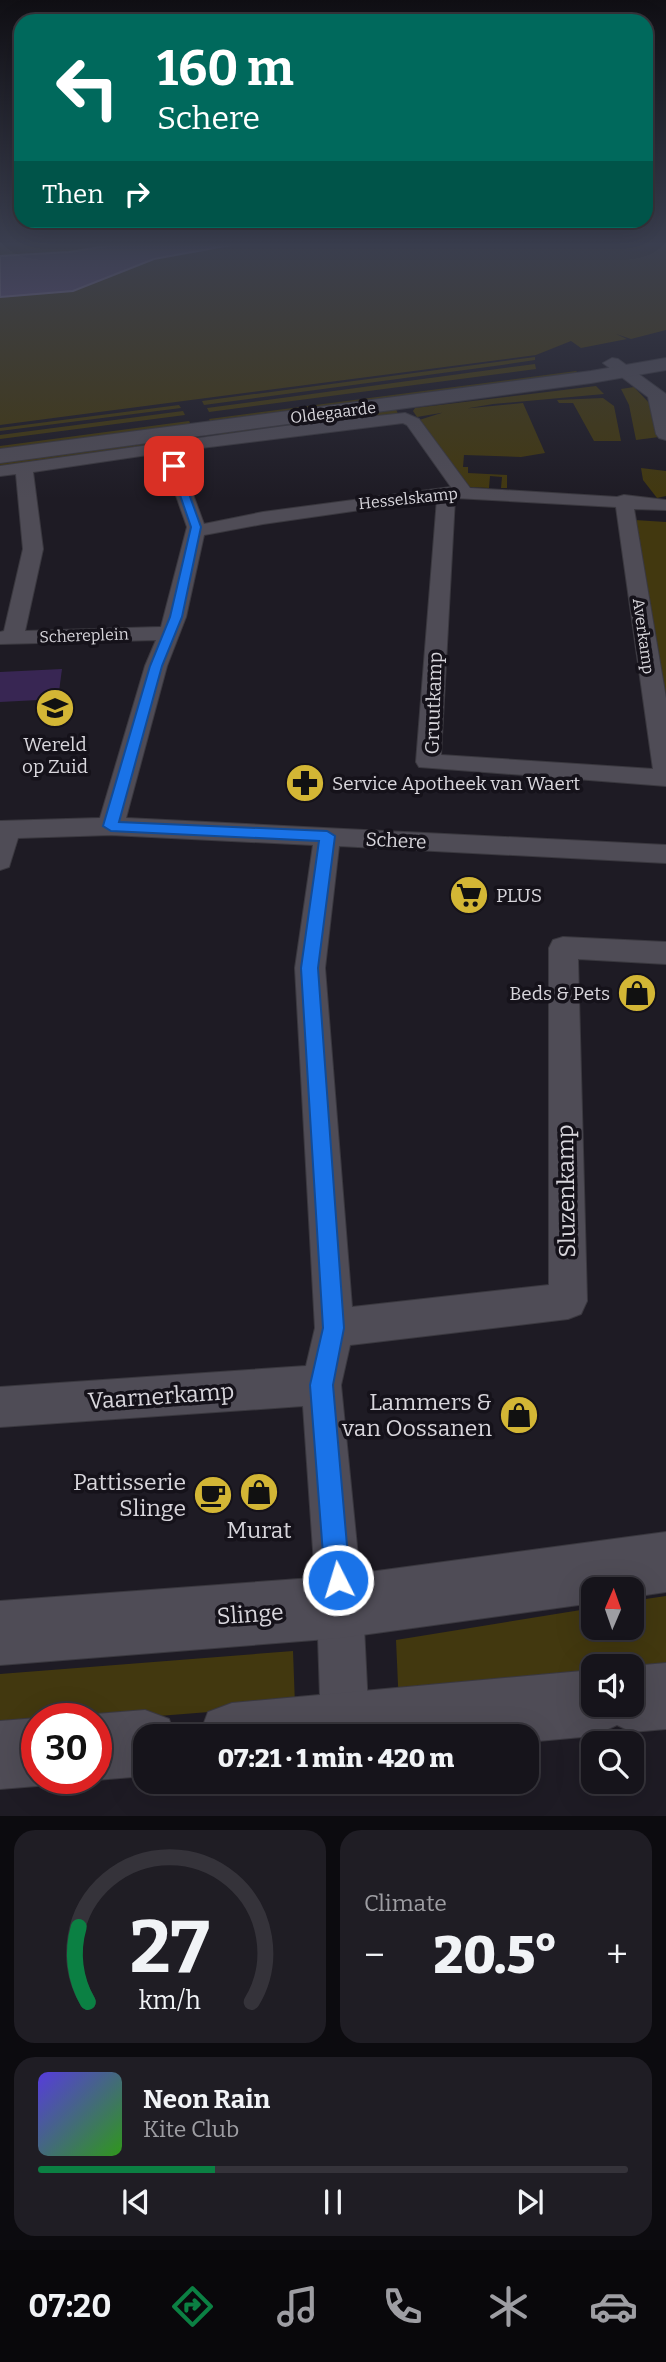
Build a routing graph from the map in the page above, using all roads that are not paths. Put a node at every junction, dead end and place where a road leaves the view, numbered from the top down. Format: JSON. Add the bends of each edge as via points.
{"nodes":[{"id":1,"x":666,"y":353,"type":"edge"},
{"id":2,"x":666,"y":364,"type":"edge"},
{"id":3,"x":619,"y":368,"type":"junction"},
{"id":4,"x":666,"y":432,"type":"edge"},
{"id":5,"x":0,"y":444,"type":"edge"},
{"id":6,"x":167,"y":448,"type":"junction"},
{"id":7,"x":0,"y":456,"type":"edge"},
{"id":8,"x":24,"y":468,"type":"junction"},
{"id":9,"x":0,"y":471,"type":"edge"},
{"id":10,"x":455,"y":492,"type":"junction"},
{"id":11,"x":624,"y":500,"type":"junction"},
{"id":12,"x":666,"y":505,"type":"edge"},
{"id":13,"x":195,"y":531,"type":"junction"},
{"id":14,"x":168,"y":633,"type":"junction"},
{"id":15,"x":6,"y":638,"type":"edge"},
{"id":16,"x":666,"y":772,"type":"edge"},
{"id":17,"x":666,"y":778,"type":"edge"},
{"id":18,"x":111,"y":826,"type":"junction"},
{"id":19,"x":3,"y":830,"type":"edge"},
{"id":20,"x":327,"y":836,"type":"junction"},
{"id":21,"x":666,"y":854,"type":"edge"},
{"id":22,"x":0,"y":861,"type":"edge"},
{"id":23,"x":666,"y":953,"type":"edge"},
{"id":24,"x":334,"y":1328,"type":"junction"},
{"id":25,"x":321,"y":1385,"type":"junction"},
{"id":26,"x":0,"y":1407,"type":"edge"},
{"id":27,"x":666,"y":1562,"type":"edge"},
{"id":28,"x":340,"y":1607,"type":"junction"},
{"id":29,"x":0,"y":1633,"type":"edge"},
{"id":30,"x":666,"y":1696,"type":"edge"},
{"id":31,"x":644,"y":1698,"type":"edge"},
{"id":32,"x":581,"y":1704,"type":"edge"},
{"id":33,"x":345,"y":1724,"type":"edge"},
{"id":34,"x":376,"y":1724,"type":"edge"},
{"id":35,"x":133,"y":1744,"type":"edge"},
{"id":36,"x":112,"y":1746,"type":"edge"},
{"id":37,"x":21,"y":1753,"type":"edge"},
{"id":38,"x":0,"y":1755,"type":"edge"}],
"edges":[{"from":1,"to":3,"type":"main road","name":"Oldegaarde"},
{"from":2,"to":3,"type":"main road","name":"Oldegaarde"},
{"from":3,"to":4,"type":"street","via":[[657,395]]},
{"from":3,"to":5,"type":"main road","name":"Oldegaarde"},
{"from":3,"to":7,"type":"main road","name":"Oldegaarde"},
{"from":6,"to":8,"type":"street","name":"Oldegaarde"},
{"from":6,"to":10,"type":"street","name":"Oldegaarde","via":[[405,418],[413,422]]},
{"from":6,"to":13,"type":"street"},
{"from":8,"to":9,"type":"street","name":"Oldegaarde"},
{"from":8,"to":15,"type":"street","via":[[33,549]]},
{"from":10,"to":11,"type":"street","name":"Hesselskamp"},
{"from":10,"to":13,"type":"street","name":"Hesselskamp"},
{"from":10,"to":17,"type":"street","name":"Gruutkamp","via":[[428,762]]},
{"from":11,"to":12,"type":"street","name":"Hesselskamp"},
{"from":11,"to":16,"type":"street","name":"Averkamp"},
{"from":13,"to":14,"type":"street","via":[[176,617]]},
{"from":14,"to":15,"type":"street","name":"Schereplein"},
{"from":14,"to":18,"type":"street"},
{"from":18,"to":19,"type":"street","name":"Schere"},
{"from":18,"to":20,"type":"street","name":"Schere"},
{"from":19,"to":22,"type":"street"},
{"from":20,"to":21,"type":"street","name":"Schere"},
{"from":20,"to":24,"type":"street","via":[[310,968]]},
{"from":23,"to":24,"type":"street","name":"Sluzenkamp","via":[[562,948],[568,1301]]},
{"from":24,"to":25,"type":"street"},
{"from":25,"to":26,"type":"street","name":"Vaarnerkamp"},
{"from":25,"to":28,"type":"street"},
{"from":27,"to":28,"type":"main road","name":"Slinge"},
{"from":28,"to":29,"type":"main road","name":"Slinge"},
{"from":28,"to":33,"type":"street"},
{"from":30,"to":31,"type":"main road"},
{"from":32,"to":34,"type":"main road"},
{"from":35,"to":36,"type":"main road"},
{"from":37,"to":38,"type":"main road"}]}
